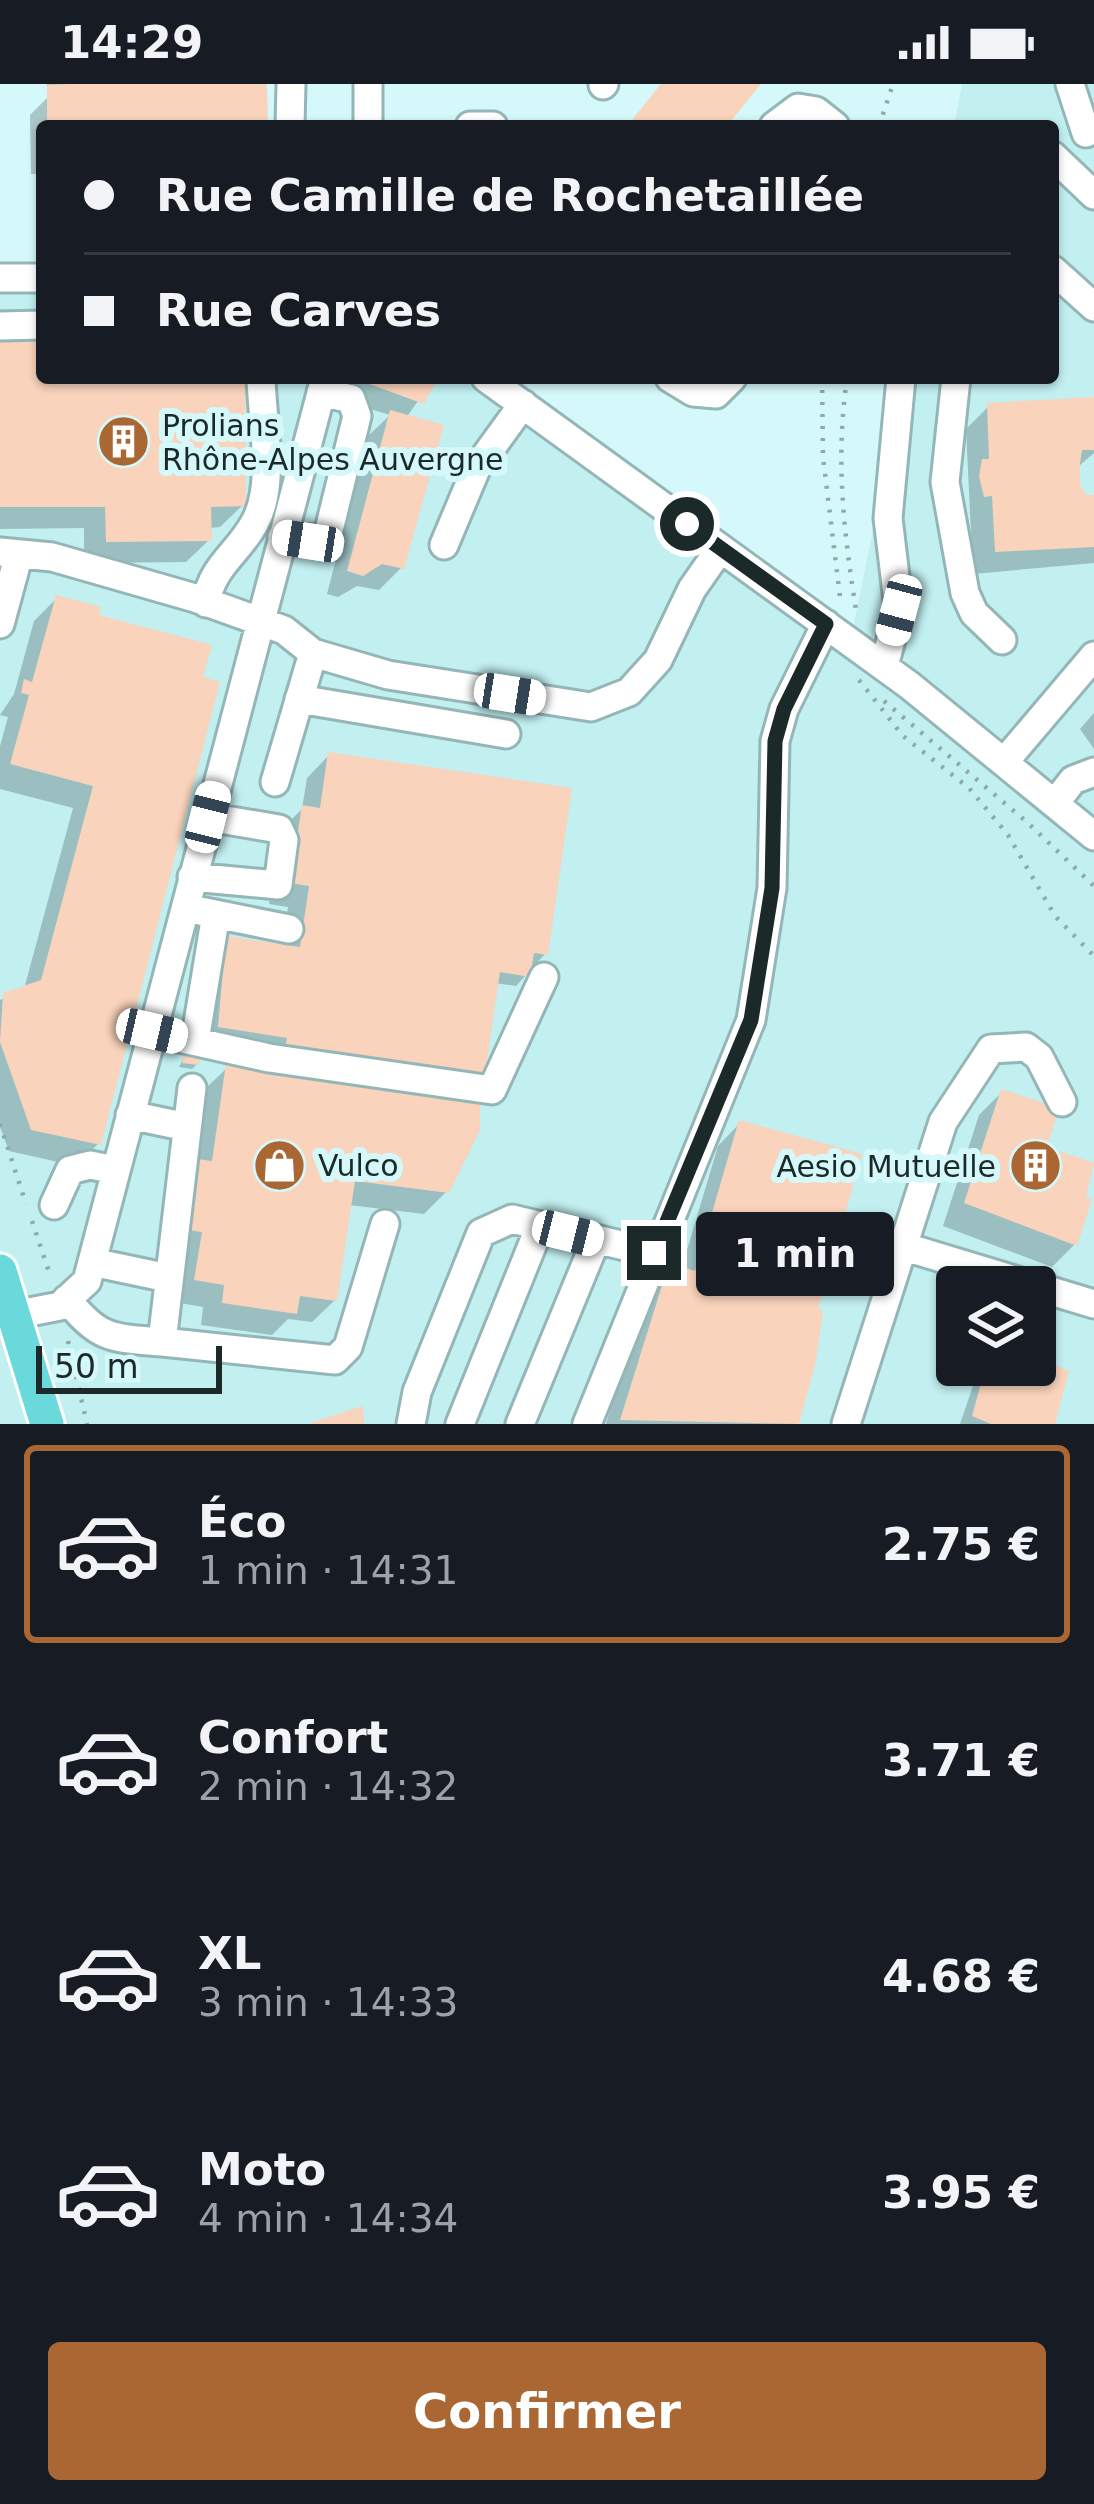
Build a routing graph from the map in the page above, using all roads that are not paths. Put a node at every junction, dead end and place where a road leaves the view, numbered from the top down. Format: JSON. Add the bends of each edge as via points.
{"nodes":[{"id":1,"x":291,"y":84,"type":"edge"},
{"id":2,"x":368,"y":84,"type":"edge"},
{"id":3,"x":1070,"y":84,"type":"edge"},
{"id":4,"x":803,"y":96,"type":"edge"},
{"id":5,"x":290,"y":120,"type":"edge"},
{"id":6,"x":368,"y":120,"type":"edge"},
{"id":7,"x":780,"y":120,"type":"edge"},
{"id":8,"x":827,"y":120,"type":"edge"},
{"id":9,"x":1090,"y":132,"type":"edge"},
{"id":10,"x":1059,"y":150,"type":"edge"},
{"id":11,"x":1059,"y":159,"type":"edge"},
{"id":12,"x":1094,"y":195,"type":"edge"},
{"id":13,"x":1059,"y":275,"type":"edge"},
{"id":14,"x":0,"y":278,"type":"edge"},
{"id":15,"x":36,"y":278,"type":"edge"},
{"id":16,"x":1094,"y":307,"type":"edge"},
{"id":17,"x":36,"y":325,"type":"edge"},
{"id":18,"x":0,"y":326,"type":"edge"},
{"id":19,"x":261,"y":384,"type":"edge"},
{"id":20,"x":495,"y":384,"type":"edge"},
{"id":21,"x":680,"y":384,"type":"edge"},
{"id":22,"x":726,"y":384,"type":"edge"},
{"id":23,"x":901,"y":384,"type":"edge"},
{"id":24,"x":955,"y":384,"type":"edge"},
{"id":25,"x":323,"y":385,"type":"edge"},
{"id":26,"x":523,"y":404,"type":"junction"},
{"id":27,"x":891,"y":481,"type":"junction"},
{"id":28,"x":944,"y":482,"type":"junction"},
{"id":29,"x":281,"y":537,"type":"junction"},
{"id":30,"x":444,"y":544,"type":"dead end"},
{"id":31,"x":720,"y":549,"type":"junction"},
{"id":32,"x":9,"y":553,"type":"edge"},
{"id":33,"x":206,"y":602,"type":"junction"},
{"id":34,"x":259,"y":621,"type":"junction"},
{"id":35,"x":0,"y":624,"type":"edge"},
{"id":36,"x":826,"y":624,"type":"junction"},
{"id":37,"x":1002,"y":640,"type":"dead end"},
{"id":38,"x":313,"y":652,"type":"junction"},
{"id":39,"x":1094,"y":656,"type":"edge"},
{"id":40,"x":873,"y":659,"type":"junction"},
{"id":41,"x":299,"y":699,"type":"junction"},
{"id":42,"x":506,"y":734,"type":"dead end"},
{"id":43,"x":1005,"y":761,"type":"junction"},
{"id":44,"x":1094,"y":772,"type":"edge"},
{"id":45,"x":275,"y":782,"type":"dead end"},
{"id":46,"x":1055,"y":803,"type":"junction"},
{"id":47,"x":208,"y":817,"type":"junction"},
{"id":48,"x":1094,"y":836,"type":"edge"},
{"id":49,"x":192,"y":877,"type":"junction"},
{"id":50,"x":184,"y":908,"type":"junction"},
{"id":51,"x":216,"y":914,"type":"junction"},
{"id":52,"x":289,"y":929,"type":"dead end"},
{"id":53,"x":544,"y":976,"type":"dead end"},
{"id":54,"x":152,"y":1031,"type":"junction"},
{"id":55,"x":195,"y":1042,"type":"junction"},
{"id":56,"x":192,"y":1088,"type":"dead end"},
{"id":57,"x":1062,"y":1102,"type":"dead end"},
{"id":58,"x":130,"y":1115,"type":"junction"},
{"id":59,"x":187,"y":1127,"type":"junction"},
{"id":60,"x":116,"y":1170,"type":"junction"},
{"id":61,"x":54,"y":1205,"type":"dead end"},
{"id":62,"x":385,"y":1223,"type":"dead end"},
{"id":63,"x":539,"y":1226,"type":"junction"},
{"id":64,"x":596,"y":1240,"type":"junction"},
{"id":65,"x":902,"y":1246,"type":"junction"},
{"id":66,"x":654,"y":1253,"type":"junction"},
{"id":67,"x":92,"y":1262,"type":"junction"},
{"id":68,"x":0,"y":1271,"type":"edge"},
{"id":69,"x":168,"y":1278,"type":"junction"},
{"id":70,"x":63,"y":1303,"type":"junction"},
{"id":71,"x":1094,"y":1304,"type":"edge"},
{"id":72,"x":14,"y":1315,"type":"junction"},
{"id":73,"x":162,"y":1342,"type":"junction"},
{"id":74,"x":46,"y":1424,"type":"edge"},
{"id":75,"x":412,"y":1424,"type":"edge"},
{"id":76,"x":460,"y":1424,"type":"edge"},
{"id":77,"x":520,"y":1424,"type":"edge"},
{"id":78,"x":587,"y":1424,"type":"edge"},
{"id":79,"x":847,"y":1424,"type":"edge"}],
"edges":[{"from":1,"to":5,"type":"street"},
{"from":2,"to":6,"type":"street"},
{"from":3,"to":9,"type":"street"},
{"from":4,"to":7,"type":"street"},
{"from":4,"to":8,"type":"street"},
{"from":9,"to":10,"type":"street"},
{"from":11,"to":12,"type":"street"},
{"from":13,"to":16,"type":"street"},
{"from":14,"to":15,"type":"street"},
{"from":17,"to":18,"type":"street"},
{"from":19,"to":33,"type":"street","via":[[262,502],[256,522],[210,579]]},
{"from":20,"to":26,"type":"street"},
{"from":21,"to":22,"type":"street","via":[[716,394]]},
{"from":23,"to":27,"type":"street"},
{"from":24,"to":28,"type":"street"},
{"from":25,"to":29,"type":"street"},
{"from":25,"to":29,"type":"street","via":[[351,399],[357,416],[329,530],[322,539]]},
{"from":26,"to":30,"type":"street","via":[[476,469]]},
{"from":26,"to":31,"type":"street"},
{"from":27,"to":28,"type":"street"},
{"from":27,"to":40,"type":"street","via":[[899,610]]},
{"from":28,"to":37,"type":"street","via":[[964,593]]},
{"from":29,"to":34,"type":"street"},
{"from":31,"to":36,"type":"street"},
{"from":31,"to":38,"type":"street","via":[[658,660],[629,692],[591,707],[388,674]]},
{"from":32,"to":33,"type":"street","via":[[52,557]]},
{"from":32,"to":35,"type":"street"},
{"from":33,"to":34,"type":"street"},
{"from":34,"to":38,"type":"street"},
{"from":34,"to":47,"type":"street"},
{"from":36,"to":40,"type":"street"},
{"from":36,"to":66,"type":"street","via":[[775,741],[772,888],[751,1020]]},
{"from":38,"to":41,"type":"street"},
{"from":39,"to":43,"type":"street"},
{"from":40,"to":43,"type":"street"},
{"from":41,"to":42,"type":"street"},
{"from":41,"to":45,"type":"street"},
{"from":43,"to":46,"type":"street"},
{"from":44,"to":46,"type":"street","via":[[1073,780]]},
{"from":46,"to":48,"type":"street"},
{"from":47,"to":49,"type":"street"},
{"from":47,"to":49,"type":"street","via":[[280,829],[278,885]]},
{"from":49,"to":50,"type":"street"},
{"from":50,"to":51,"type":"street"},
{"from":50,"to":54,"type":"street"},
{"from":51,"to":52,"type":"street"},
{"from":51,"to":55,"type":"street"},
{"from":53,"to":55,"type":"street","via":[[492,1090]]},
{"from":54,"to":55,"type":"street"},
{"from":54,"to":58,"type":"street"},
{"from":56,"to":59,"type":"street"},
{"from":57,"to":65,"type":"street","via":[[1026,1047],[991,1049],[943,1122]]},
{"from":58,"to":59,"type":"street"},
{"from":58,"to":60,"type":"street"},
{"from":59,"to":69,"type":"street"},
{"from":60,"to":61,"type":"street","via":[[70,1170]]},
{"from":60,"to":67,"type":"street"},
{"from":62,"to":73,"type":"street","via":[[348,1347],[335,1360]]},
{"from":63,"to":64,"type":"street"},
{"from":63,"to":75,"type":"street","via":[[512,1220],[481,1233],[417,1392]]},
{"from":63,"to":76,"type":"street"},
{"from":64,"to":66,"type":"street"},
{"from":64,"to":77,"type":"street"},
{"from":65,"to":71,"type":"street"},
{"from":65,"to":79,"type":"street"},
{"from":66,"to":78,"type":"street"},
{"from":67,"to":69,"type":"street"},
{"from":67,"to":70,"type":"street","via":[[87,1281]]},
{"from":68,"to":72,"type":"main road"},
{"from":69,"to":73,"type":"street"},
{"from":70,"to":72,"type":"street"},
{"from":70,"to":73,"type":"street","via":[[109,1338]]},
{"from":72,"to":74,"type":"main road"}]}
